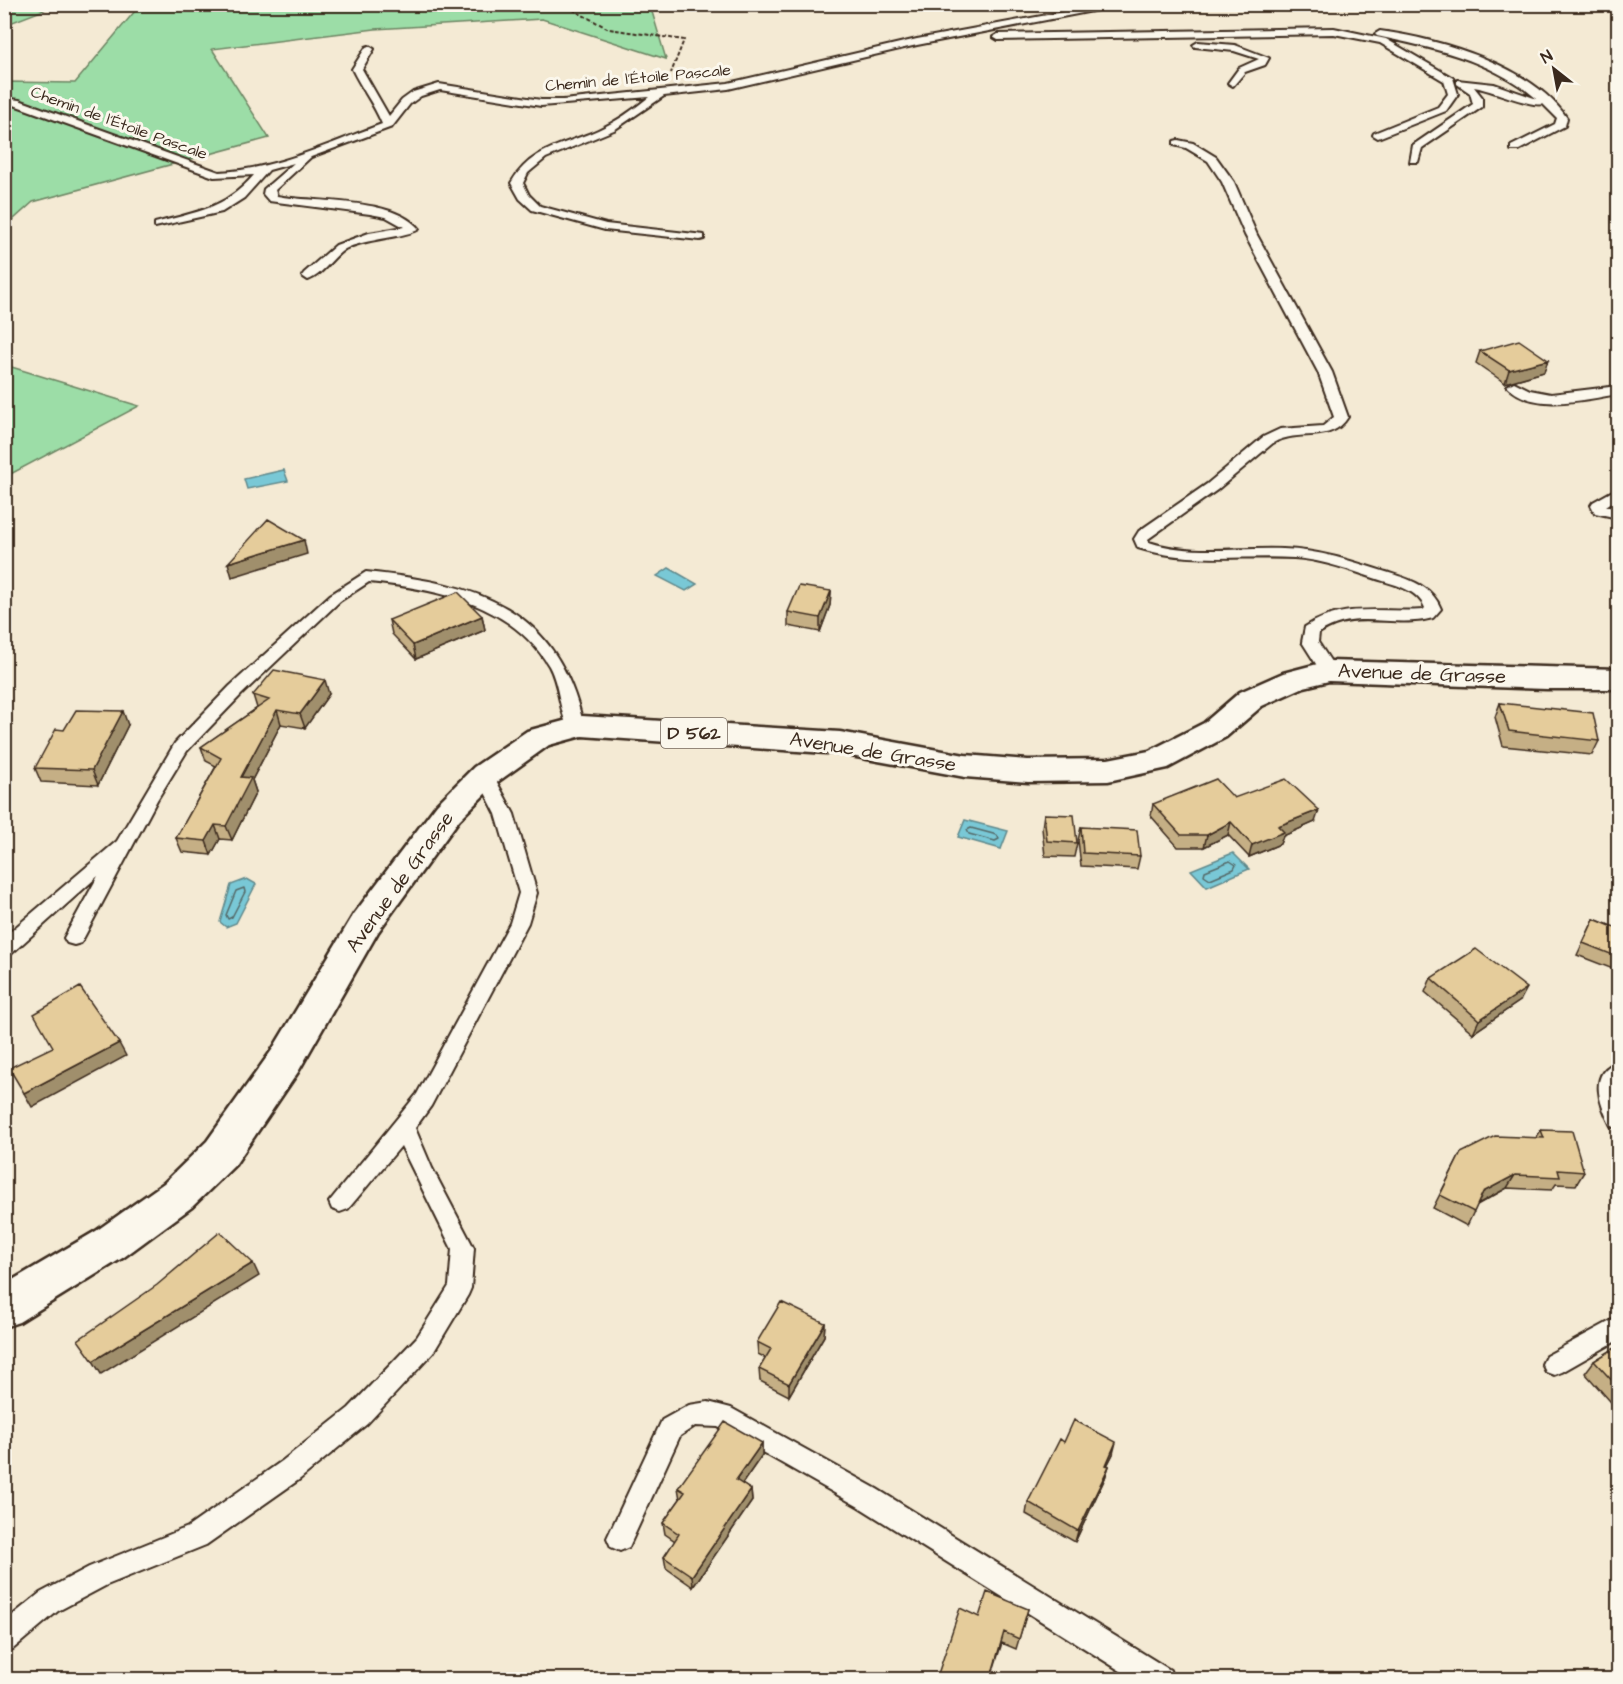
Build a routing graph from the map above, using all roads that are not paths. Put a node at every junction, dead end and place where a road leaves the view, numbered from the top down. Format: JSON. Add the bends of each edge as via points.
{"nodes":[{"id":1,"x":1083,"y":4,"type":"edge"},
{"id":2,"x":1125,"y":4,"type":"edge"},
{"id":3,"x":1094,"y":10,"type":"junction"},
{"id":4,"x":1334,"y":31,"type":"junction"},
{"id":5,"x":954,"y":37,"type":"junction"},
{"id":6,"x":1107,"y":37,"type":"junction"},
{"id":7,"x":369,"y":49,"type":"dead end"},
{"id":8,"x":1449,"y":80,"type":"junction"},
{"id":9,"x":1461,"y":82,"type":"junction"},
{"id":10,"x":1233,"y":83,"type":"dead end"},
{"id":11,"x":663,"y":92,"type":"junction"},
{"id":12,"x":4,"y":101,"type":"edge"},
{"id":13,"x":1552,"y":107,"type":"junction"},
{"id":14,"x":388,"y":125,"type":"junction"},
{"id":15,"x":1378,"y":135,"type":"dead end"},
{"id":16,"x":1178,"y":143,"type":"dead end"},
{"id":17,"x":1515,"y":148,"type":"dead end"},
{"id":18,"x":307,"y":154,"type":"junction"},
{"id":19,"x":1414,"y":160,"type":"dead end"},
{"id":20,"x":265,"y":169,"type":"junction"},
{"id":21,"x":159,"y":225,"type":"dead end"},
{"id":22,"x":700,"y":237,"type":"dead end"},
{"id":23,"x":308,"y":276,"type":"dead end"},
{"id":24,"x":1514,"y":386,"type":"edge"},
{"id":25,"x":1618,"y":390,"type":"edge"},
{"id":26,"x":1618,"y":492,"type":"edge"},
{"id":27,"x":1618,"y":514,"type":"edge"},
{"id":28,"x":1329,"y":671,"type":"junction"},
{"id":29,"x":1618,"y":679,"type":"edge"},
{"id":30,"x":576,"y":727,"type":"junction"},
{"id":31,"x":485,"y":775,"type":"junction"},
{"id":32,"x":125,"y":842,"type":"junction"},
{"id":33,"x":74,"y":938,"type":"dead end"},
{"id":34,"x":4,"y":949,"type":"edge"},
{"id":35,"x":1618,"y":1070,"type":"edge"},
{"id":36,"x":1618,"y":1120,"type":"edge"},
{"id":37,"x":404,"y":1127,"type":"junction"},
{"id":38,"x":340,"y":1202,"type":"dead end"},
{"id":39,"x":4,"y":1308,"type":"edge"},
{"id":40,"x":1618,"y":1328,"type":"edge"},
{"id":41,"x":1554,"y":1364,"type":"dead end"},
{"id":42,"x":620,"y":1538,"type":"dead end"},
{"id":43,"x":4,"y":1640,"type":"edge"},
{"id":44,"x":1160,"y":1680,"type":"edge"}],
"edges":[{"from":1,"to":3,"type":"lane"},
{"from":2,"to":3,"type":"lane","name":"Chemin de l'Étoile Pascale"},
{"from":3,"to":5,"type":"lane","name":"Chemin de l'Étoile Pascale"},
{"from":4,"to":6,"type":"lane"},
{"from":4,"to":8,"type":"lane","via":[[1383,41]]},
{"from":4,"to":13,"type":"lane","via":[[1384,34],[1437,45],[1513,77]]},
{"from":5,"to":6,"type":"lane"},
{"from":5,"to":11,"type":"lane","name":"Chemin de l'Étoile Pascale","via":[[728,86]]},
{"from":6,"to":10,"type":"lane","via":[[1235,48],[1264,58],[1262,63],[1242,70]]},
{"from":7,"to":14,"type":"lane","via":[[357,69],[358,76],[377,100]]},
{"from":8,"to":9,"type":"lane"},
{"from":8,"to":15,"type":"lane","via":[[1453,94],[1442,109]]},
{"from":9,"to":13,"type":"lane","via":[[1494,87]]},
{"from":9,"to":19,"type":"lane","via":[[1478,96],[1478,105],[1417,147]]},
{"from":11,"to":14,"type":"lane","name":"Chemin de l'Étoile Pascale","via":[[552,103],[439,87],[406,102]]},
{"from":11,"to":22,"type":"lane","via":[[604,131],[541,157],[522,170],[517,183],[536,208],[605,227]]},
{"from":12,"to":20,"type":"lane","name":"Chemin de l'Étoile Pascale","via":[[218,175]]},
{"from":13,"to":17,"type":"lane","via":[[1562,118],[1560,126]]},
{"from":14,"to":18,"type":"lane","name":"Chemin de l'Étoile Pascale"},
{"from":16,"to":28,"type":"lane","via":[[1212,159],[1228,182],[1251,235],[1325,372],[1341,417],[1326,430],[1280,434],[1268,440],[1141,539],[1143,545],[1161,550],[1318,556],[1396,580],[1424,594],[1432,603],[1433,609],[1427,615],[1347,614],[1320,623],[1311,631],[1310,642]]},
{"from":18,"to":20,"type":"lane","name":"Chemin de l'Étoile Pascale"},
{"from":18,"to":23,"type":"lane","via":[[306,160],[270,189],[273,199],[381,213],[404,219],[413,228],[348,244]]},
{"from":20,"to":21,"type":"lane","via":[[235,202],[222,210]]},
{"from":24,"to":25,"type":"lane","via":[[1534,397],[1548,398]]},
{"from":26,"to":27,"type":"lane","via":[[1598,505],[1600,510]]},
{"from":28,"to":29,"type":"main road","name":"Avenue de Grasse","number":"D 562"},
{"from":28,"to":30,"type":"main road","name":"Avenue de Grasse","number":"D 562","via":[[1294,680],[1251,699],[1215,730],[1157,760],[1108,770],[1028,771],[965,766],[840,743]]},
{"from":30,"to":31,"type":"main road","name":"Avenue de Grasse","number":"D 562","via":[[538,738]]},
{"from":30,"to":32,"type":"lane","via":[[567,689],[553,659],[509,618],[475,596],[441,586],[366,577],[335,598],[181,747]]},
{"from":31,"to":37,"type":"lane","via":[[505,814],[528,893],[519,922],[499,961],[424,1100]]},
{"from":31,"to":39,"type":"main road","name":"Avenue de Grasse","number":"D 562","via":[[448,812],[366,923],[285,1061],[221,1153],[178,1195],[110,1244]]},
{"from":32,"to":33,"type":"lane"},
{"from":32,"to":34,"type":"lane"},
{"from":35,"to":36,"type":"lane","via":[[1607,1084]]},
{"from":37,"to":38,"type":"lane"},
{"from":37,"to":43,"type":"lane","via":[[422,1171],[463,1248],[460,1288],[425,1345],[358,1416],[291,1470],[197,1536],[99,1576],[49,1602]]},
{"from":40,"to":41,"type":"lane"},
{"from":42,"to":44,"type":"lane","via":[[671,1428],[685,1416],[706,1412],[722,1416],[867,1498]]}]}
